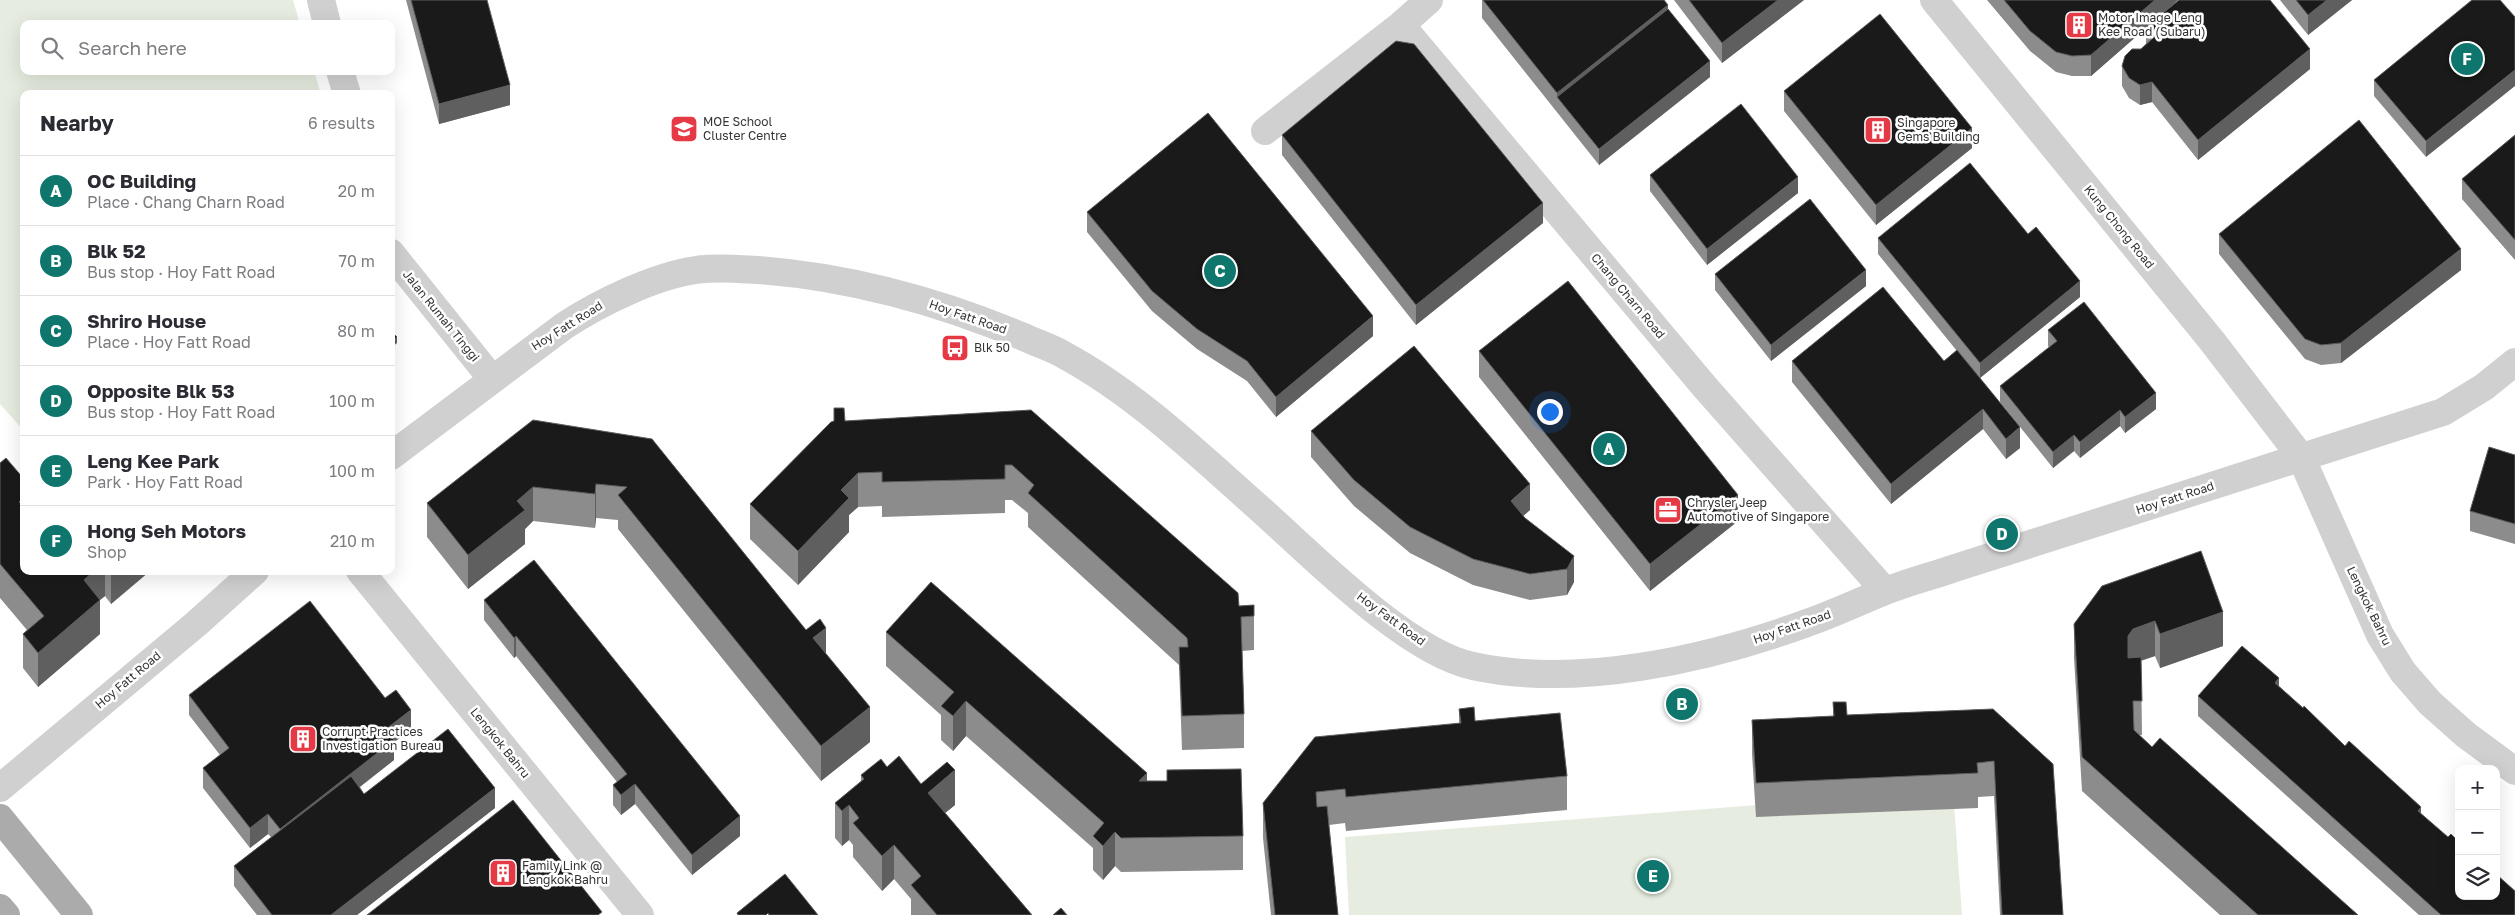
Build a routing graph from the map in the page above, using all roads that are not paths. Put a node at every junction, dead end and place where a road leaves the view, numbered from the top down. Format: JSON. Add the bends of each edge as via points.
{"nodes":[{"id":1,"x":320,"y":0,"type":"edge"},
{"id":2,"x":1429,"y":0,"type":"edge"},
{"id":3,"x":1934,"y":0,"type":"edge"},
{"id":4,"x":326,"y":20,"type":"edge"},
{"id":5,"x":1401,"y":25,"type":"junction"},
{"id":6,"x":341,"y":75,"type":"edge"},
{"id":7,"x":346,"y":90,"type":"edge"},
{"id":8,"x":1265,"y":131,"type":"dead end"},
{"id":9,"x":395,"y":258,"type":"edge"},
{"id":10,"x":2515,"y":362,"type":"edge"},
{"id":11,"x":492,"y":379,"type":"junction"},
{"id":12,"x":395,"y":453,"type":"edge"},
{"id":13,"x":2301,"y":457,"type":"junction"},
{"id":14,"x":251,"y":575,"type":"edge"},
{"id":15,"x":363,"y":575,"type":"edge"},
{"id":16,"x":1885,"y":591,"type":"junction"},
{"id":17,"x":2515,"y":770,"type":"edge"},
{"id":18,"x":0,"y":788,"type":"edge"},
{"id":19,"x":0,"y":818,"type":"edge"},
{"id":20,"x":0,"y":908,"type":"edge"},
{"id":21,"x":6,"y":915,"type":"edge"},
{"id":22,"x":80,"y":915,"type":"edge"},
{"id":23,"x":640,"y":915,"type":"edge"}],
"edges":[{"from":1,"to":4,"type":"street"},
{"from":2,"to":5,"type":"street"},
{"from":3,"to":13,"type":"street","name":"Kung Chong Road","via":[[2212,341]]},
{"from":5,"to":8,"type":"street"},
{"from":5,"to":16,"type":"street","name":"Chang Charn Road","via":[[1704,386]]},
{"from":6,"to":7,"type":"street"},
{"from":9,"to":11,"type":"street","name":"Jalan Rumah Tinggi"},
{"from":10,"to":13,"type":"street","name":"Hoy Fatt Road","via":[[2484,387],[2443,412]]},
{"from":11,"to":12,"type":"street","name":"Hoy Fatt Road"},
{"from":11,"to":16,"type":"street","name":"Hoy Fatt Road","via":[[535,345],[593,307],[640,287],[690,271],[722,268],[799,273],[859,283],[941,307],[996,325],[1062,354],[1179,438],[1372,608],[1422,643],[1465,664],[1506,672],[1548,674],[1630,668],[1729,649],[1803,625]]},
{"from":13,"to":16,"type":"street","name":"Hoy Fatt Road"},
{"from":13,"to":17,"type":"street","name":"Lengkok Bahru","via":[[2380,636],[2403,672],[2430,703]]},
{"from":14,"to":18,"type":"street","name":"Hoy Fatt Road"},
{"from":15,"to":23,"type":"street","name":"Lengkok Bahru"},
{"from":19,"to":22,"type":"main road"},
{"from":20,"to":21,"type":"main road"}]}
